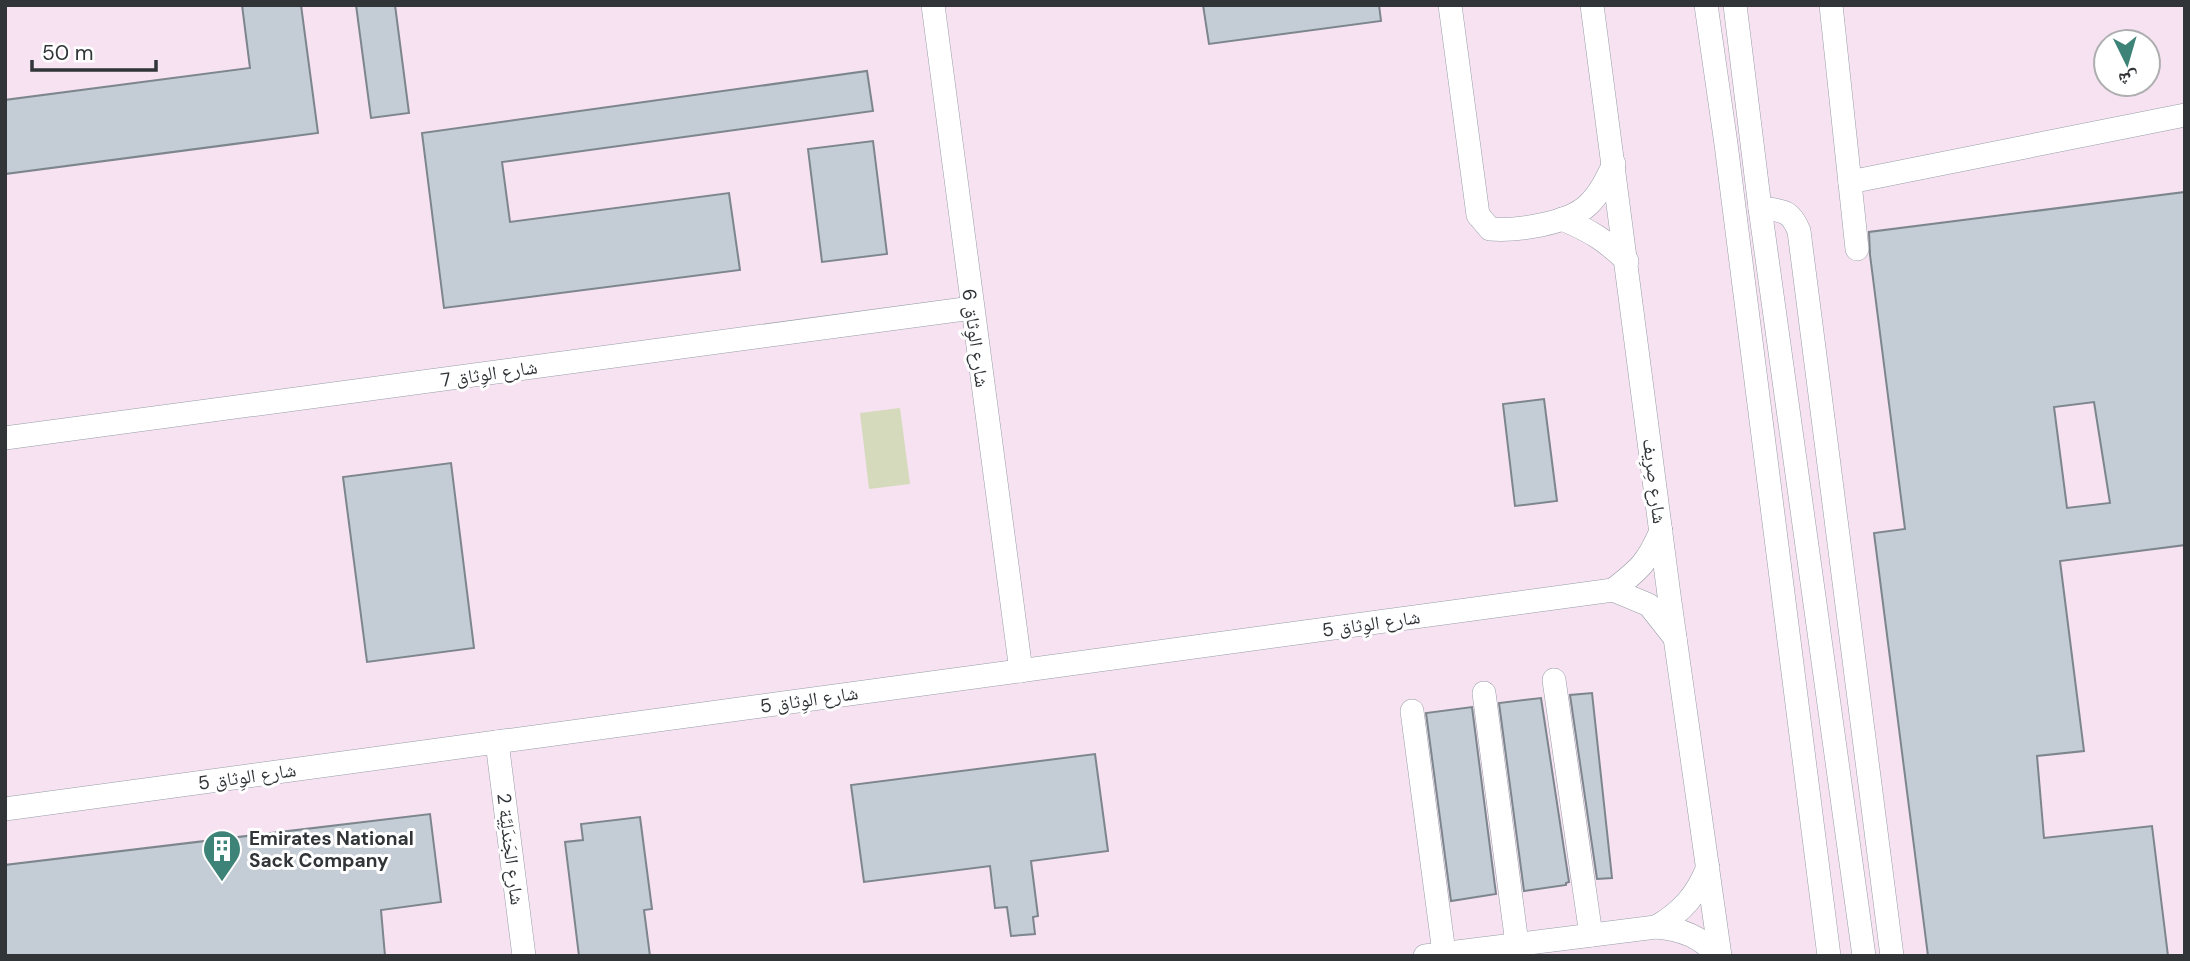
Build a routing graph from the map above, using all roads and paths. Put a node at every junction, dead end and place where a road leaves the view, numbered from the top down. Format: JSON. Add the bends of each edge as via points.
{"nodes":[{"id":1,"x":933,"y":5,"type":"edge"},
{"id":2,"x":1450,"y":5,"type":"edge"},
{"id":3,"x":1592,"y":5,"type":"edge"},
{"id":4,"x":1706,"y":5,"type":"edge"},
{"id":5,"x":1735,"y":5,"type":"edge"},
{"id":6,"x":1831,"y":5,"type":"edge"},
{"id":7,"x":2185,"y":115,"type":"edge"},
{"id":8,"x":1614,"y":164,"type":"junction"},
{"id":9,"x":1850,"y":182,"type":"junction"},
{"id":10,"x":1760,"y":208,"type":"junction"},
{"id":11,"x":1562,"y":219,"type":"junction"},
{"id":12,"x":1857,"y":249,"type":"dead end"},
{"id":13,"x":1627,"y":261,"type":"junction"},
{"id":14,"x":972,"y":308,"type":"junction"},
{"id":15,"x":5,"y":438,"type":"edge"},
{"id":16,"x":1661,"y":530,"type":"junction"},
{"id":17,"x":1839,"y":535,"type":"junction"},
{"id":18,"x":1805,"y":539,"type":"junction"},
{"id":19,"x":1613,"y":590,"type":"junction"},
{"id":20,"x":1675,"y":638,"type":"junction"},
{"id":21,"x":1021,"y":671,"type":"junction"},
{"id":22,"x":1554,"y":680,"type":"dead end"},
{"id":23,"x":1484,"y":693,"type":"dead end"},
{"id":24,"x":1412,"y":711,"type":"dead end"},
{"id":25,"x":497,"y":742,"type":"junction"},
{"id":26,"x":5,"y":809,"type":"edge"},
{"id":27,"x":1875,"y":833,"type":"junction"},
{"id":28,"x":1846,"y":836,"type":"junction"},
{"id":29,"x":1709,"y":867,"type":"junction"},
{"id":30,"x":1657,"y":927,"type":"junction"},
{"id":31,"x":1591,"y":935,"type":"junction"},
{"id":32,"x":1517,"y":944,"type":"junction"},
{"id":33,"x":1435,"y":955,"type":"edge"},
{"id":34,"x":524,"y":956,"type":"edge"},
{"id":35,"x":1719,"y":956,"type":"edge"},
{"id":36,"x":1829,"y":956,"type":"edge"},
{"id":37,"x":1864,"y":956,"type":"edge"},
{"id":38,"x":1892,"y":956,"type":"edge"}],
"edges":[{"from":1,"to":14,"type":"street","name":"شارع الوِثاق 6"},
{"from":2,"to":11,"type":"street","via":[[1478,215],[1490,229],[1509,231]]},
{"from":3,"to":8,"type":"street","name":"شارع صِرِيف"},
{"from":4,"to":36,"type":"street"},
{"from":5,"to":10,"type":"street"},
{"from":6,"to":9,"type":"street"},
{"from":7,"to":9,"type":"street"},
{"from":8,"to":11,"type":"street","via":[[1587,206]]},
{"from":8,"to":13,"type":"street","name":"شارع صِرِيف"},
{"from":9,"to":12,"type":"street"},
{"from":10,"to":17,"type":"street","via":[[1784,211],[1798,231]]},
{"from":10,"to":18,"type":"street"},
{"from":11,"to":13,"type":"street","via":[[1603,239]]},
{"from":13,"to":16,"type":"street","name":"شارع صِرِيف"},
{"from":14,"to":15,"type":"street","name":"شارع الوِثاق 7"},
{"from":14,"to":21,"type":"street","name":"شارع الوِثاق 6"},
{"from":16,"to":19,"type":"street","name":"شارع الوِثاق 5","via":[[1642,568]]},
{"from":16,"to":20,"type":"street","name":"شارع صِرِيف"},
{"from":17,"to":18,"type":"street"},
{"from":17,"to":27,"type":"street"},
{"from":18,"to":28,"type":"street"},
{"from":19,"to":20,"type":"street","via":[[1649,605]]},
{"from":19,"to":21,"type":"street","name":"شارع الوِثاق 5"},
{"from":20,"to":29,"type":"street","name":"شارع صِرِيف"},
{"from":21,"to":25,"type":"street","name":"شارع الوِثاق 5"},
{"from":22,"to":31,"type":"street"},
{"from":23,"to":32,"type":"street"},
{"from":24,"to":33,"type":"street"},
{"from":25,"to":26,"type":"street","name":"شارع الوِثاق 5"},
{"from":25,"to":34,"type":"street","name":"شارع الجَندَلِيَّة 2"},
{"from":27,"to":28,"type":"street"},
{"from":27,"to":38,"type":"street"},
{"from":28,"to":37,"type":"street"},
{"from":29,"to":30,"type":"street","via":[[1694,896]]},
{"from":29,"to":35,"type":"street","name":"شارع صِرِيف"},
{"from":30,"to":31,"type":"street"},
{"from":30,"to":35,"type":"street","via":[[1685,932]]},
{"from":31,"to":32,"type":"street"},
{"from":32,"to":33,"type":"street"}]}
